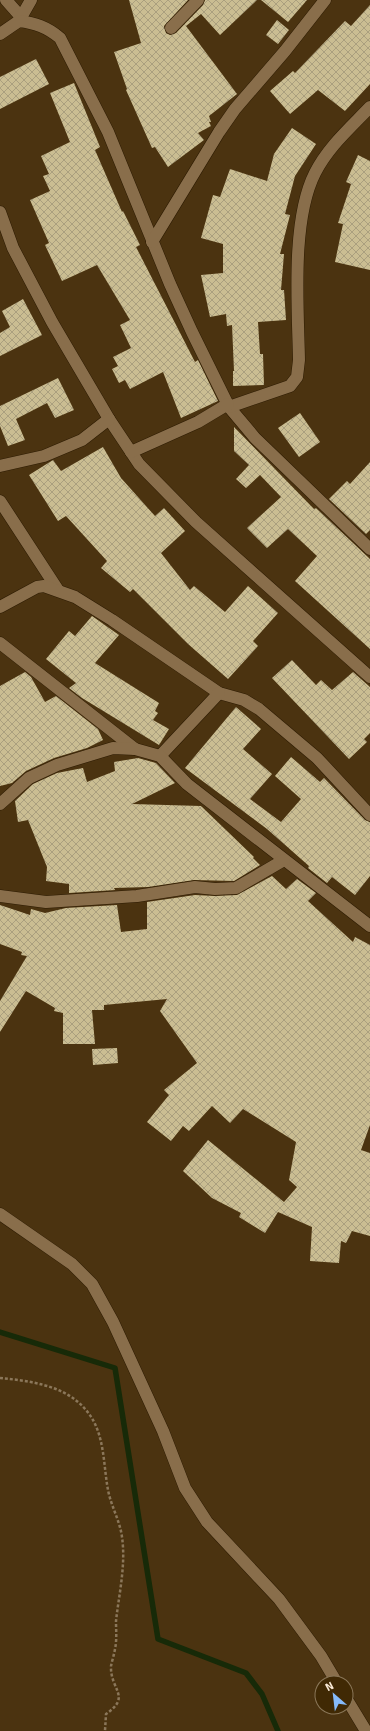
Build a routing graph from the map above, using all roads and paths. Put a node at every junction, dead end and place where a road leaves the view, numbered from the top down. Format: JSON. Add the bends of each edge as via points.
{"nodes":[{"id":1,"x":6,"y":0,"type":"edge"},
{"id":2,"x":31,"y":0,"type":"edge"},
{"id":3,"x":198,"y":0,"type":"edge"},
{"id":4,"x":325,"y":0,"type":"edge"},
{"id":5,"x":20,"y":19,"type":"junction"},
{"id":6,"x":171,"y":28,"type":"dead end"},
{"id":7,"x":0,"y":34,"type":"edge"},
{"id":8,"x":370,"y":107,"type":"edge"},
{"id":9,"x":0,"y":212,"type":"edge"},
{"id":10,"x":152,"y":242,"type":"junction"},
{"id":11,"x":229,"y":405,"type":"junction"},
{"id":12,"x":110,"y":419,"type":"junction"},
{"id":13,"x":131,"y":452,"type":"junction"},
{"id":14,"x":0,"y":466,"type":"edge"},
{"id":15,"x":0,"y":501,"type":"edge"},
{"id":16,"x":370,"y":549,"type":"edge"},
{"id":17,"x":58,"y":590,"type":"junction"},
{"id":18,"x":0,"y":607,"type":"edge"},
{"id":19,"x":0,"y":644,"type":"edge"},
{"id":20,"x":370,"y":677,"type":"edge"},
{"id":21,"x":219,"y":693,"type":"junction"},
{"id":22,"x":135,"y":749,"type":"junction"},
{"id":23,"x":160,"y":756,"type":"junction"},
{"id":24,"x":0,"y":804,"type":"edge"},
{"id":25,"x":370,"y":815,"type":"edge"},
{"id":26,"x":284,"y":860,"type":"junction"},
{"id":27,"x":0,"y":896,"type":"edge"},
{"id":28,"x":370,"y":926,"type":"edge"},
{"id":29,"x":0,"y":1214,"type":"edge"},
{"id":30,"x":0,"y":1378,"type":"edge"},
{"id":31,"x":332,"y":1675,"type":"edge"},
{"id":32,"x":354,"y":1711,"type":"edge"},
{"id":33,"x":105,"y":1731,"type":"edge"},
{"id":34,"x":366,"y":1731,"type":"edge"}],
"edges":[{"from":1,"to":5,"type":"street"},
{"from":2,"to":5,"type":"street"},
{"from":3,"to":6,"type":"street"},
{"from":4,"to":10,"type":"street","via":[[231,114]]},
{"from":5,"to":7,"type":"street"},
{"from":5,"to":10,"type":"street","via":[[51,30],[60,38],[108,132]]},
{"from":8,"to":11,"type":"street","via":[[331,147],[315,172],[303,206],[299,246],[299,360],[296,377],[290,386]]},
{"from":9,"to":12,"type":"street","via":[[13,248],[52,322]]},
{"from":10,"to":11,"type":"street","via":[[192,332]]},
{"from":11,"to":13,"type":"street"},
{"from":11,"to":16,"type":"street","via":[[239,420],[266,449]]},
{"from":12,"to":13,"type":"street"},
{"from":12,"to":14,"type":"street","via":[[82,440],[44,456]]},
{"from":13,"to":20,"type":"street","via":[[153,479],[196,522]]},
{"from":15,"to":17,"type":"street"},
{"from":17,"to":18,"type":"street","via":[[37,587]]},
{"from":17,"to":21,"type":"street","via":[[75,597],[112,620]]},
{"from":19,"to":22,"type":"street"},
{"from":21,"to":23,"type":"street"},
{"from":21,"to":25,"type":"street","via":[[244,700],[272,719],[317,758]]},
{"from":22,"to":23,"type":"street"},
{"from":22,"to":24,"type":"street","via":[[113,748],[57,765],[29,778]]},
{"from":23,"to":26,"type":"street","via":[[187,784]]},
{"from":26,"to":27,"type":"street","via":[[236,888],[229,889],[195,887],[137,896],[46,902]]},
{"from":26,"to":28,"type":"street"},
{"from":29,"to":31,"type":"street","via":[[72,1264],[92,1284],[113,1322],[160,1424],[185,1488],[207,1522],[279,1599]]},
{"from":30,"to":33,"type":"path","via":[[47,1386],[69,1394],[86,1409],[96,1424],[103,1447],[108,1491],[122,1536],[122,1579],[111,1667],[119,1700],[116,1707],[106,1714]]},
{"from":32,"to":34,"type":"street"}]}
